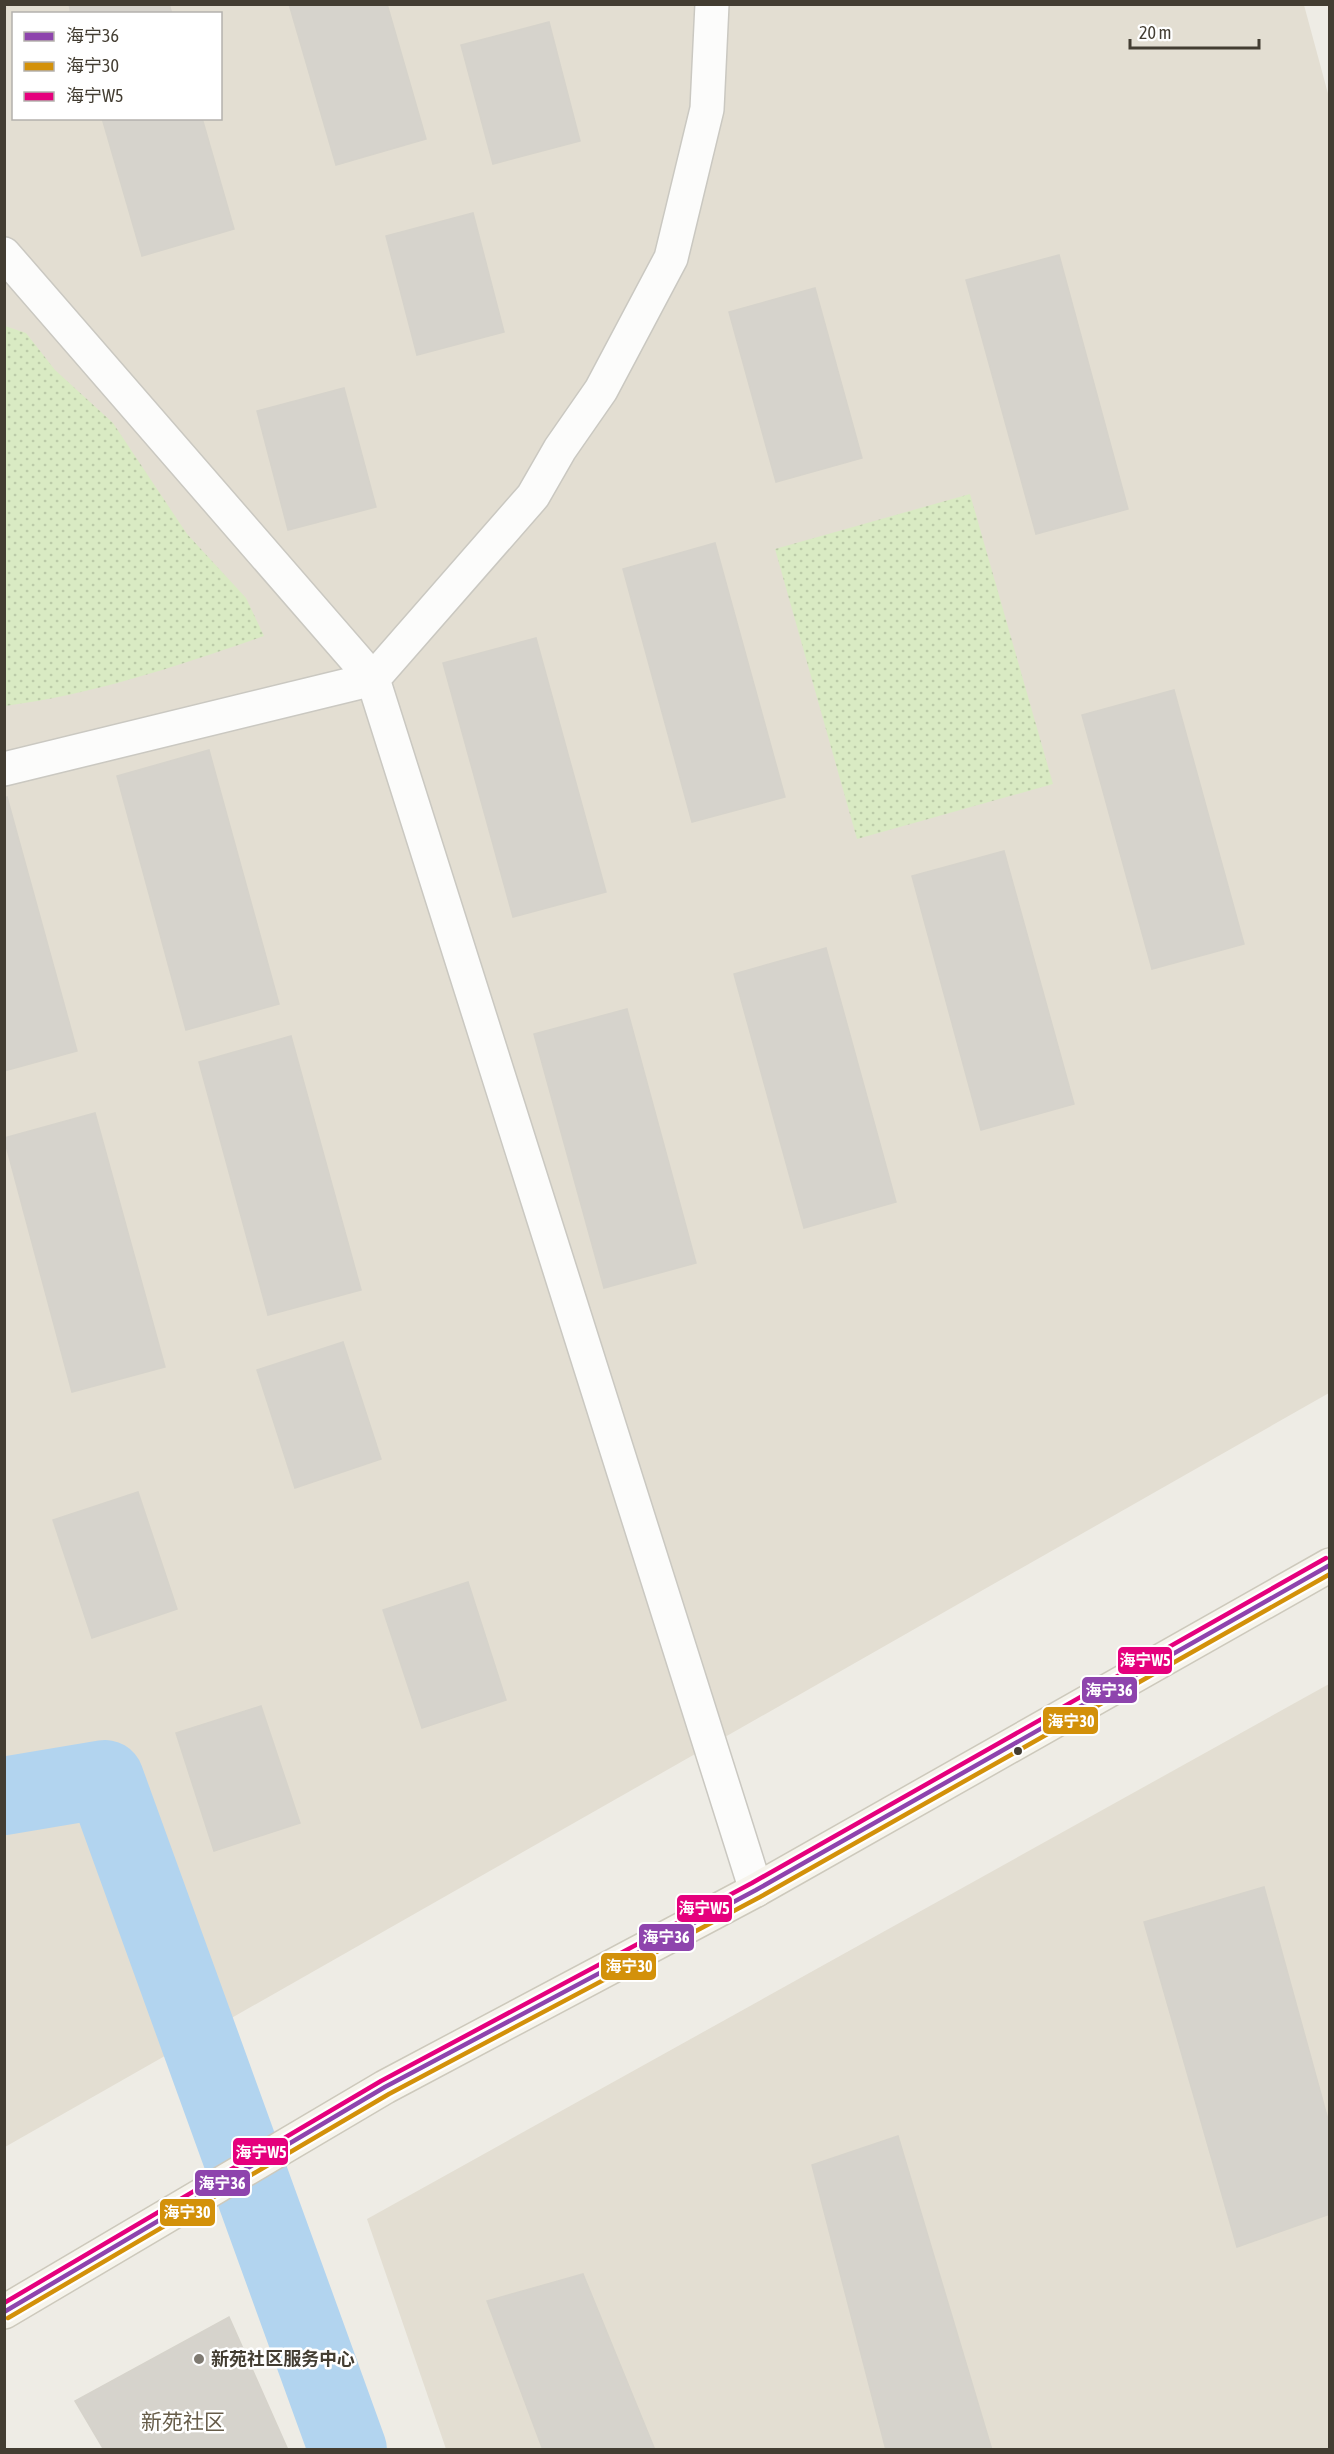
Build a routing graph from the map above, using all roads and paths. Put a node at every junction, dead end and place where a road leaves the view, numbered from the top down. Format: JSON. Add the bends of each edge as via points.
{"nodes":[{"id":1,"x":5,"y":4,"type":"edge"},
{"id":2,"x":712,"y":4,"type":"edge"},
{"id":3,"x":4,"y":10,"type":"edge"},
{"id":4,"x":4,"y":254,"type":"edge"},
{"id":5,"x":373,"y":679,"type":"junction"},
{"id":6,"x":4,"y":769,"type":"edge"},
{"id":7,"x":1329,"y":1564,"type":"edge"},
{"id":8,"x":756,"y":1890,"type":"junction"},
{"id":9,"x":4,"y":2312,"type":"edge"}],
"edges":[{"from":1,"to":3,"type":"path"},
{"from":2,"to":5,"type":"street","via":[[707,110],[671,258],[601,390],[533,496]]},
{"from":4,"to":5,"type":"street"},
{"from":5,"to":6,"type":"street"},
{"from":5,"to":8,"type":"street"},
{"from":7,"to":8,"type":"main road"},
{"from":8,"to":9,"type":"main road","via":[[385,2087]]}]}
